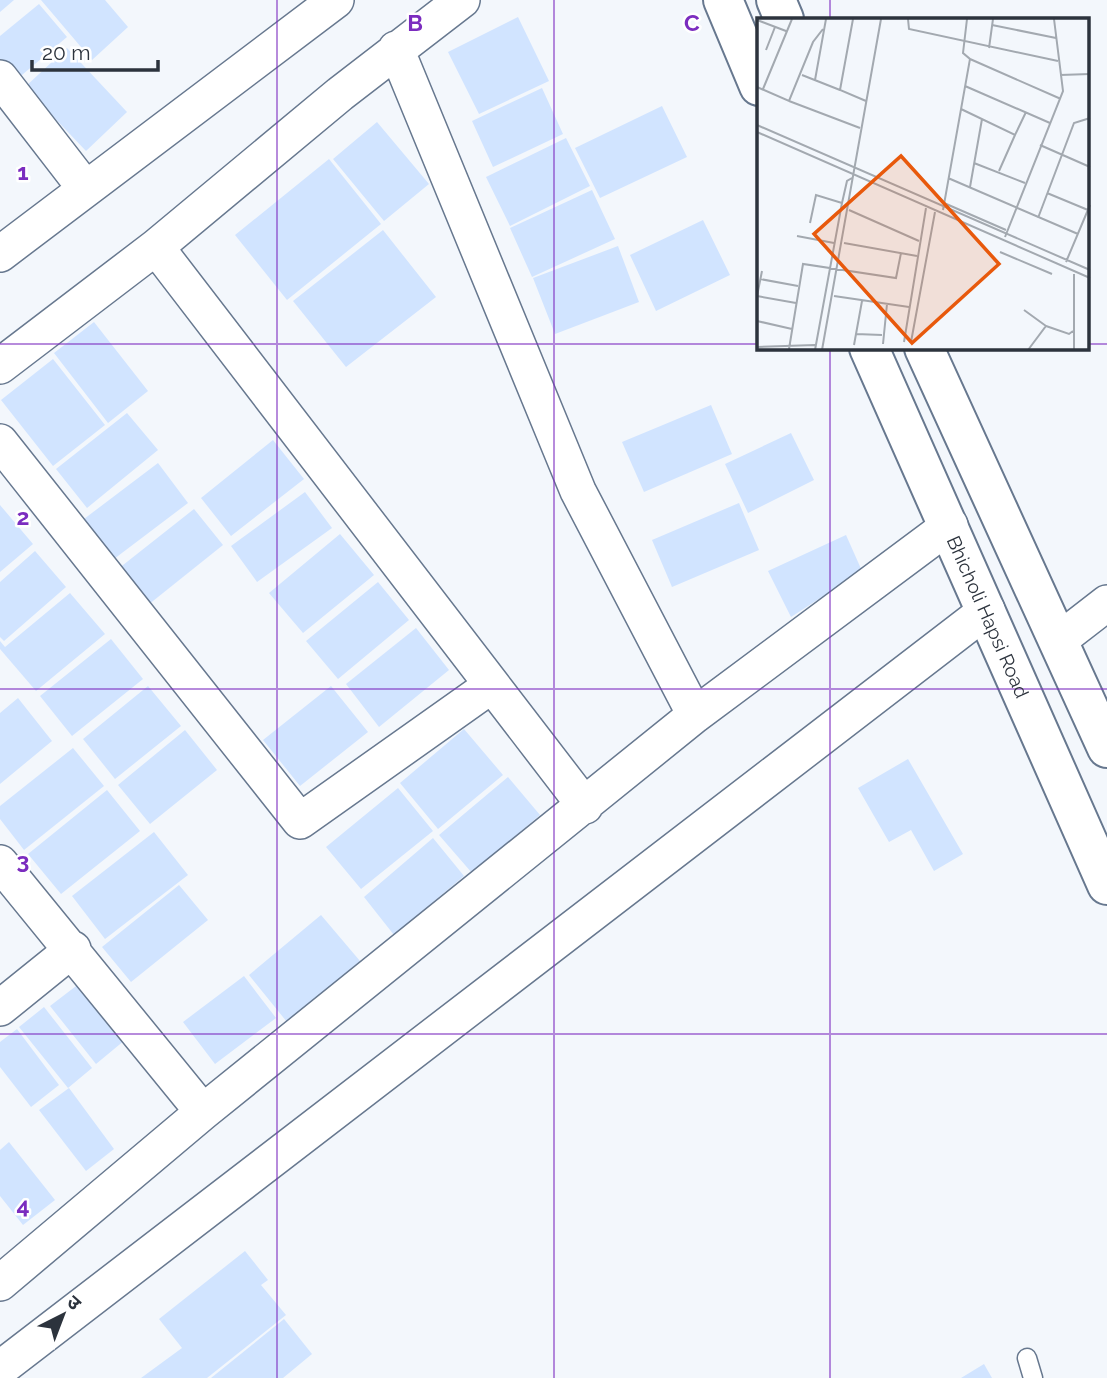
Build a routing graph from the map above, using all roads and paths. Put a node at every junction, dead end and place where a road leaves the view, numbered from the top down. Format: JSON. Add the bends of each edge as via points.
{"nodes":[{"id":1,"x":336,"y":0,"type":"edge"},
{"id":2,"x":462,"y":0,"type":"edge"},
{"id":3,"x":723,"y":0,"type":"edge"},
{"id":4,"x":776,"y":0,"type":"edge"},
{"id":5,"x":784,"y":18,"type":"edge"},
{"id":6,"x":396,"y":49,"type":"junction"},
{"id":7,"x":0,"y":78,"type":"edge"},
{"id":8,"x":757,"y":81,"type":"edge"},
{"id":9,"x":85,"y":188,"type":"junction"},
{"id":10,"x":156,"y":247,"type":"junction"},
{"id":11,"x":0,"y":254,"type":"edge"},
{"id":12,"x":870,"y":350,"type":"edge"},
{"id":13,"x":925,"y":350,"type":"edge"},
{"id":14,"x":0,"y":366,"type":"edge"},
{"id":15,"x":0,"y":443,"type":"edge"},
{"id":16,"x":950,"y":525,"type":"junction"},
{"id":17,"x":1107,"y":603,"type":"edge"},
{"id":18,"x":986,"y":610,"type":"junction"},
{"id":19,"x":1058,"y":641,"type":"junction"},
{"id":20,"x":492,"y":685,"type":"junction"},
{"id":21,"x":695,"y":715,"type":"junction"},
{"id":22,"x":1107,"y":748,"type":"edge"},
{"id":23,"x":585,"y":806,"type":"junction"},
{"id":24,"x":0,"y":863,"type":"edge"},
{"id":25,"x":1107,"y":885,"type":"edge"},
{"id":26,"x":73,"y":949,"type":"junction"},
{"id":27,"x":0,"y":1008,"type":"edge"},
{"id":28,"x":203,"y":1112,"type":"junction"},
{"id":29,"x":0,"y":1283,"type":"edge"},
{"id":30,"x":1027,"y":1358,"type":"dead end"},
{"id":31,"x":1,"y":1368,"type":"edge"},
{"id":32,"x":1033,"y":1378,"type":"edge"}],
"edges":[{"from":1,"to":9,"type":"street"},
{"from":2,"to":6,"type":"street"},
{"from":3,"to":8,"type":"street"},
{"from":4,"to":5,"type":"street"},
{"from":6,"to":10,"type":"street"},
{"from":6,"to":21,"type":"street","via":[[578,491]]},
{"from":7,"to":9,"type":"street"},
{"from":9,"to":11,"type":"street"},
{"from":10,"to":14,"type":"street"},
{"from":10,"to":20,"type":"street"},
{"from":12,"to":16,"type":"street","name":"Bhicholi Hapsi Road"},
{"from":13,"to":19,"type":"street"},
{"from":15,"to":20,"type":"street","via":[[300,821]]},
{"from":16,"to":18,"type":"street","name":"Bhicholi Hapsi Road"},
{"from":16,"to":21,"type":"street"},
{"from":17,"to":19,"type":"street"},
{"from":18,"to":25,"type":"street","name":"Bhicholi Hapsi Road"},
{"from":18,"to":31,"type":"street"},
{"from":19,"to":22,"type":"street"},
{"from":20,"to":23,"type":"street"},
{"from":21,"to":23,"type":"street"},
{"from":23,"to":28,"type":"street"},
{"from":24,"to":26,"type":"street"},
{"from":26,"to":27,"type":"street"},
{"from":26,"to":28,"type":"street"},
{"from":28,"to":29,"type":"street"},
{"from":30,"to":32,"type":"lane"}]}
